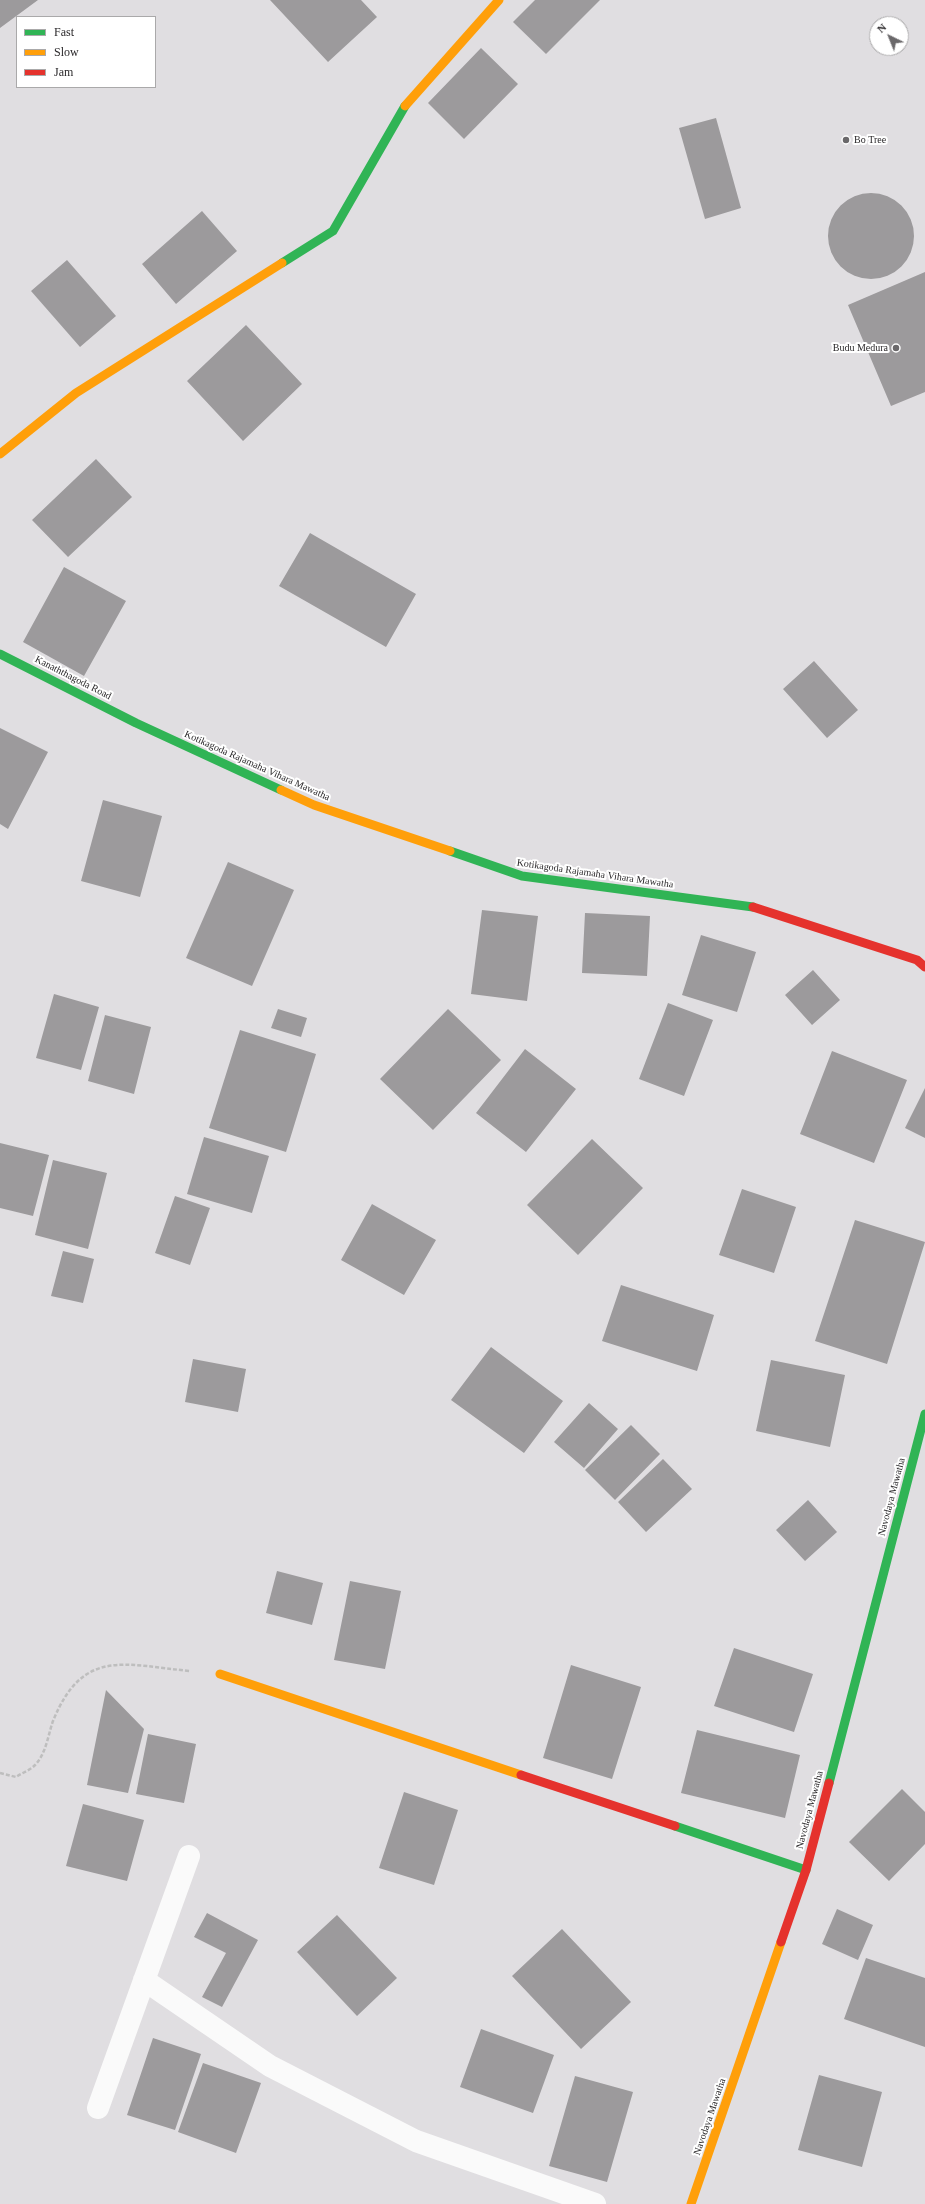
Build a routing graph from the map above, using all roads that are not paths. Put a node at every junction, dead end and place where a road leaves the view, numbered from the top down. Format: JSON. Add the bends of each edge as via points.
{"nodes":[{"id":1,"x":499,"y":0,"type":"edge"},
{"id":2,"x":0,"y":454,"type":"edge"},
{"id":3,"x":0,"y":654,"type":"edge"},
{"id":4,"x":136,"y":723,"type":"joint"},
{"id":5,"x":925,"y":967,"type":"edge"},
{"id":6,"x":925,"y":1414,"type":"edge"},
{"id":7,"x":220,"y":1674,"type":"road end"},
{"id":8,"x":189,"y":1856,"type":"dead end"},
{"id":9,"x":806,"y":1870,"type":"junction"},
{"id":10,"x":144,"y":1980,"type":"junction"},
{"id":11,"x":98,"y":2108,"type":"dead end"},
{"id":12,"x":595,"y":2204,"type":"edge"},
{"id":13,"x":691,"y":2204,"type":"edge"}],
"edges":[{"from":1,"to":2,"type":"street","via":[[407,102],[333,231],[76,393]]},
{"from":3,"to":4,"type":"street","name":"Kanaththagoda Road"},
{"from":4,"to":5,"type":"street","name":"Kotikagoda Rajamaha Vihara Mawatha","via":[[314,805],[522,876],[752,907],[917,960]]},
{"from":6,"to":9,"type":"street","name":"Navodaya Mawatha"},
{"from":7,"to":9,"type":"street"},
{"from":8,"to":10,"type":"street"},
{"from":9,"to":13,"type":"street","name":"Navodaya Mawatha"},
{"from":10,"to":11,"type":"street"},
{"from":10,"to":12,"type":"street","via":[[270,2066],[416,2141]]}]}
